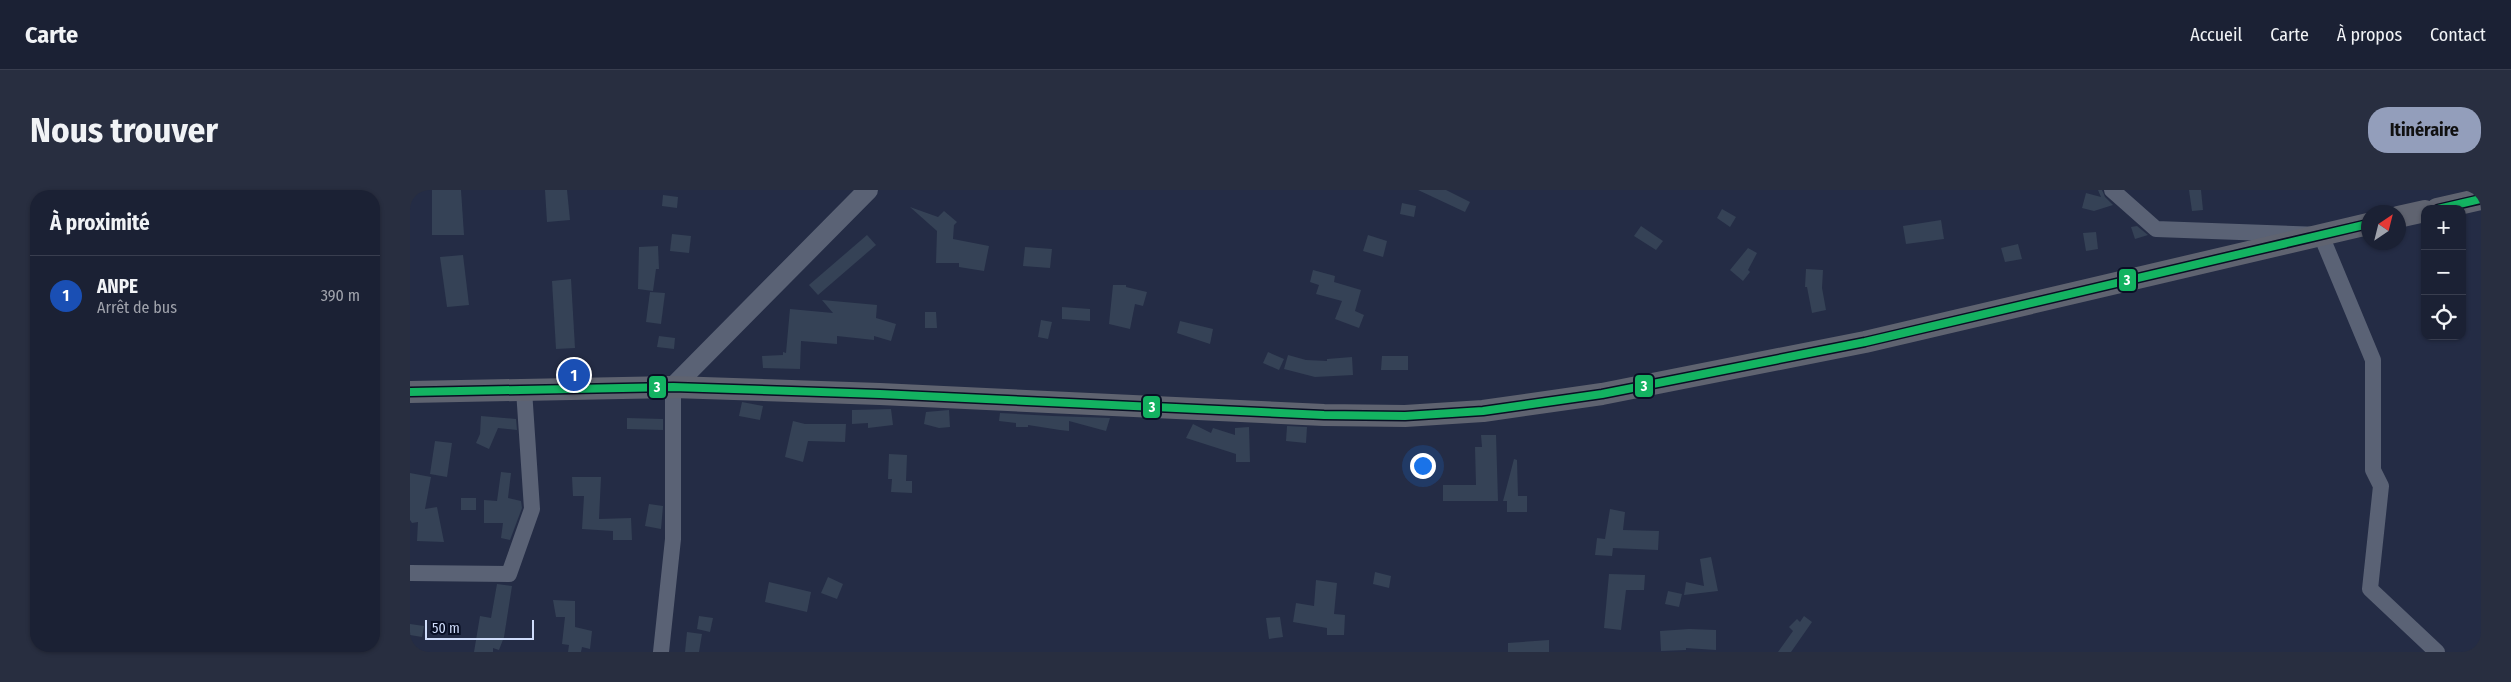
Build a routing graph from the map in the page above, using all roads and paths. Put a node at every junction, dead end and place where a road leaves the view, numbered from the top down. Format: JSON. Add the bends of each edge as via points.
{"nodes":[{"id":1,"x":868,"y":190,"type":"edge"},
{"id":2,"x":2112,"y":190,"type":"edge"},
{"id":3,"x":2481,"y":199,"type":"edge"},
{"id":4,"x":2455,"y":205,"type":"edge"},
{"id":5,"x":2421,"y":213,"type":"edge"},
{"id":6,"x":2406,"y":216,"type":"edge"},
{"id":7,"x":2361,"y":226,"type":"edge"},
{"id":8,"x":2321,"y":235,"type":"junction"},
{"id":9,"x":673,"y":387,"type":"junction"},
{"id":10,"x":524,"y":390,"type":"junction"},
{"id":11,"x":410,"y":392,"type":"edge"},
{"id":12,"x":410,"y":573,"type":"edge"},
{"id":13,"x":661,"y":652,"type":"edge"},
{"id":14,"x":2438,"y":652,"type":"edge"}],
"edges":[{"from":1,"to":9,"type":"street"},
{"from":2,"to":8,"type":"street","via":[[2156,230]]},
{"from":3,"to":4,"type":"main road"},
{"from":5,"to":6,"type":"main road"},
{"from":7,"to":8,"type":"main road"},
{"from":8,"to":9,"type":"main road","via":[[1865,342],[1602,394],[1483,412],[1405,416],[1324,415]]},
{"from":8,"to":14,"type":"street","via":[[2373,360],[2372,470],[2381,486],[2370,589]]},
{"from":9,"to":10,"type":"main road"},
{"from":9,"to":13,"type":"street","via":[[674,539]]},
{"from":10,"to":11,"type":"main road"},
{"from":10,"to":12,"type":"street","via":[[532,509],[509,574]]}]}
